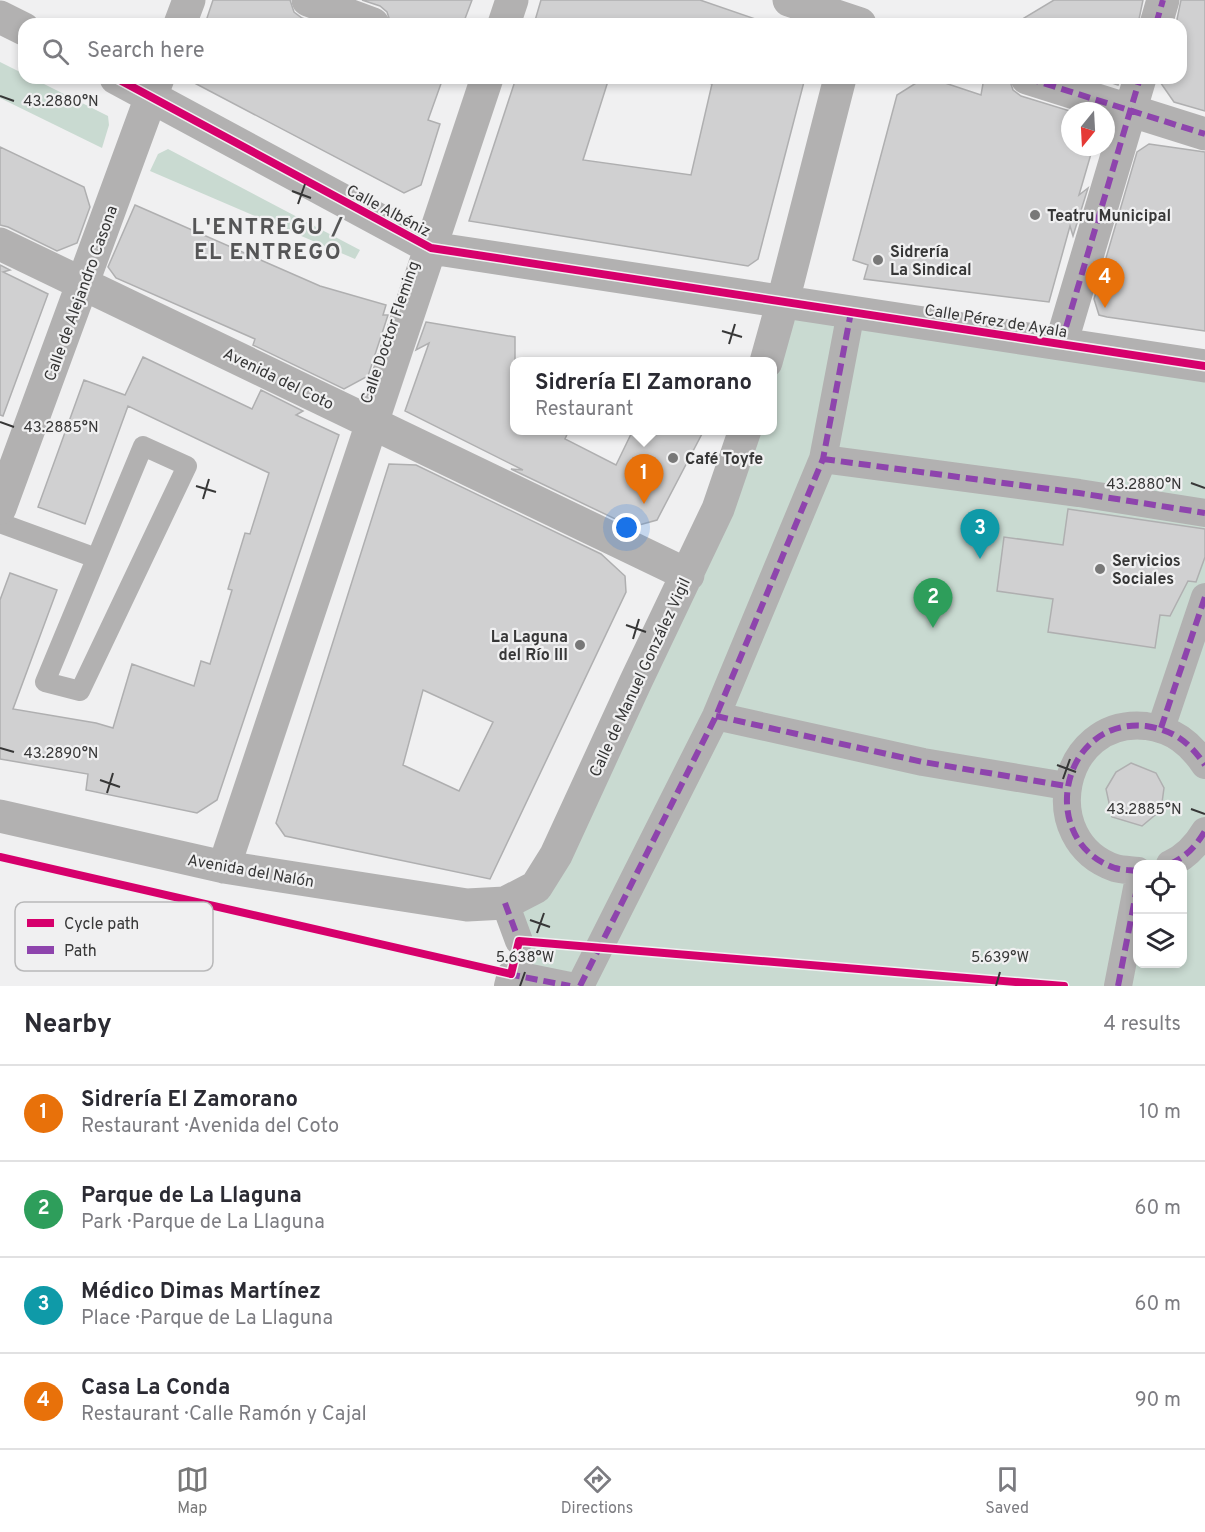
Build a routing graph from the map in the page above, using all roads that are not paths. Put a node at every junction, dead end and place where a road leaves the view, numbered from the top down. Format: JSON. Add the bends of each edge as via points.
{"nodes":[{"id":1,"x":189,"y":0,"type":"edge"},
{"id":2,"x":308,"y":0,"type":"edge"},
{"id":3,"x":512,"y":0,"type":"edge"},
{"id":4,"x":789,"y":0,"type":"edge"},
{"id":5,"x":1163,"y":0,"type":"edge"},
{"id":6,"x":0,"y":16,"type":"edge"},
{"id":7,"x":182,"y":18,"type":"edge"},
{"id":8,"x":357,"y":18,"type":"edge"},
{"id":9,"x":506,"y":18,"type":"edge"},
{"id":10,"x":856,"y":18,"type":"edge"},
{"id":11,"x":1157,"y":18,"type":"edge"},
{"id":12,"x":18,"y":26,"type":"edge"},
{"id":13,"x":485,"y":84,"type":"edge"},
{"id":14,"x":838,"y":84,"type":"edge"},
{"id":15,"x":1046,"y":84,"type":"edge"},
{"id":16,"x":1138,"y":84,"type":"edge"},
{"id":17,"x":154,"y":87,"type":"edge"},
{"id":18,"x":1130,"y":111,"type":"junction"},
{"id":19,"x":1205,"y":134,"type":"edge"},
{"id":20,"x":0,"y":244,"type":"edge"},
{"id":21,"x":431,"y":248,"type":"junction"},
{"id":22,"x":83,"y":284,"type":"junction"},
{"id":23,"x":783,"y":301,"type":"junction"},
{"id":24,"x":851,"y":312,"type":"junction"},
{"id":25,"x":1061,"y":344,"type":"junction"},
{"id":26,"x":767,"y":357,"type":"edge"},
{"id":27,"x":1205,"y":366,"type":"edge"},
{"id":28,"x":371,"y":423,"type":"junction"},
{"id":29,"x":743,"y":435,"type":"edge"},
{"id":30,"x":823,"y":459,"type":"junction"},
{"id":31,"x":0,"y":508,"type":"edge"},
{"id":32,"x":1205,"y":513,"type":"edge"},
{"id":33,"x":0,"y":523,"type":"edge"},
{"id":34,"x":96,"y":558,"type":"junction"},
{"id":35,"x":688,"y":575,"type":"junction"},
{"id":36,"x":1205,"y":597,"type":"edge"},
{"id":37,"x":716,"y":716,"type":"junction"},
{"id":38,"x":1161,"y":728,"type":"junction"},
{"id":39,"x":1205,"y":765,"type":"edge"},
{"id":40,"x":1066,"y":786,"type":"junction"},
{"id":41,"x":0,"y":816,"type":"edge"},
{"id":42,"x":1205,"y":831,"type":"edge"},
{"id":43,"x":1181,"y":860,"type":"edge"},
{"id":44,"x":224,"y":867,"type":"junction"},
{"id":45,"x":1133,"y":870,"type":"edge"},
{"id":46,"x":505,"y":903,"type":"junction"},
{"id":47,"x":1133,"y":905,"type":"edge"},
{"id":48,"x":519,"y":941,"type":"dead end"},
{"id":49,"x":509,"y":980,"type":"edge"},
{"id":50,"x":570,"y":986,"type":"edge"},
{"id":51,"x":580,"y":986,"type":"edge"},
{"id":52,"x":1118,"y":986,"type":"edge"}],
"edges":[{"from":1,"to":7,"type":"street"},
{"from":2,"to":8,"type":"street"},
{"from":3,"to":9,"type":"street"},
{"from":4,"to":10,"type":"street"},
{"from":5,"to":11,"type":"street"},
{"from":6,"to":12,"type":"street"},
{"from":13,"to":21,"type":"street","name":"Calle Doctor Fleming"},
{"from":14,"to":23,"type":"street"},
{"from":15,"to":18,"type":"street"},
{"from":16,"to":18,"type":"street"},
{"from":17,"to":21,"type":"street","name":"Calle Albéniz"},
{"from":17,"to":22,"type":"street","name":"Calle de Alejandro Casona"},
{"from":18,"to":19,"type":"street"},
{"from":18,"to":25,"type":"street"},
{"from":20,"to":22,"type":"street","name":"Avenida del Coto"},
{"from":21,"to":23,"type":"street","name":"Calle Albéniz"},
{"from":21,"to":28,"type":"street","name":"Calle Doctor Fleming"},
{"from":22,"to":28,"type":"street","name":"Avenida del Coto"},
{"from":22,"to":31,"type":"street","name":"Calle de Alejandro Casona"},
{"from":23,"to":24,"type":"street","name":"Calle Pérez de Ayala"},
{"from":23,"to":26,"type":"street"},
{"from":24,"to":25,"type":"street","name":"Calle Pérez de Ayala"},
{"from":24,"to":30,"type":"street"},
{"from":25,"to":27,"type":"street","name":"Calle Pérez de Ayala"},
{"from":28,"to":35,"type":"street","name":"Avenida del Coto"},
{"from":28,"to":44,"type":"street","name":"Calle Doctor Fleming"},
{"from":29,"to":35,"type":"street","name":"Calle de Manuel González Vigil","via":[[718,509]]},
{"from":30,"to":32,"type":"street"},
{"from":30,"to":37,"type":"street"},
{"from":33,"to":34,"type":"lane"},
{"from":34,"to":34,"type":"lane","via":[[49,672],[45,682],[80,691],[187,466],[143,446]]},
{"from":35,"to":46,"type":"street","name":"Calle de Manuel González Vigil","via":[[556,855],[536,887]]},
{"from":36,"to":38,"type":"street"},
{"from":37,"to":40,"type":"street","via":[[923,762]]},
{"from":37,"to":51,"type":"street"},
{"from":38,"to":39,"type":"street","via":[[1194,749]]},
{"from":38,"to":40,"type":"street","via":[[1136,725],[1111,730],[1090,743],[1075,763]]},
{"from":40,"to":45,"type":"street","via":[[1067,812],[1076,835],[1092,855],[1114,867]]},
{"from":41,"to":44,"type":"street","name":"Avenida del Nalón"},
{"from":42,"to":43,"type":"street"},
{"from":44,"to":46,"type":"street","name":"Avenida del Nalón","via":[[467,905]]},
{"from":46,"to":48,"type":"street"},
{"from":47,"to":52,"type":"street"},
{"from":49,"to":50,"type":"street"}]}
